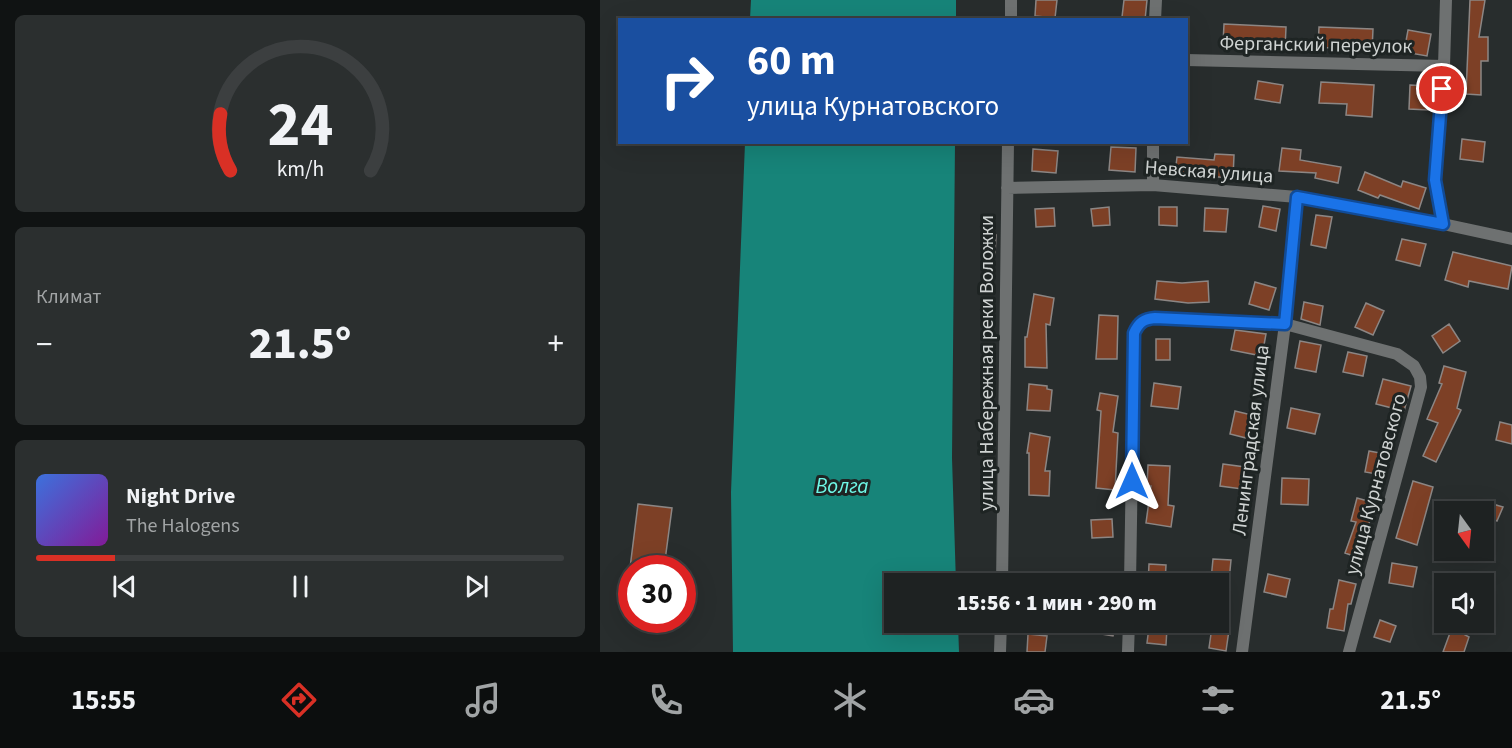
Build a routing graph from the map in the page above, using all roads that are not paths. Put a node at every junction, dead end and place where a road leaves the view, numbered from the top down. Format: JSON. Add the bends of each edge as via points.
{"nodes":[{"id":1,"x":1011,"y":0,"type":"edge"},
{"id":2,"x":1156,"y":0,"type":"edge"},
{"id":3,"x":1446,"y":0,"type":"edge"},
{"id":4,"x":1011,"y":18,"type":"edge"},
{"id":5,"x":1155,"y":18,"type":"edge"},
{"id":6,"x":1188,"y":60,"type":"edge"},
{"id":7,"x":1444,"y":66,"type":"junction"},
{"id":8,"x":1008,"y":144,"type":"edge"},
{"id":9,"x":1153,"y":144,"type":"edge"},
{"id":10,"x":1153,"y":185,"type":"junction"},
{"id":11,"x":1007,"y":188,"type":"junction"},
{"id":12,"x":1297,"y":197,"type":"junction"},
{"id":13,"x":1443,"y":224,"type":"junction"},
{"id":14,"x":1512,"y":239,"type":"edge"},
{"id":15,"x":1285,"y":324,"type":"junction"},
{"id":16,"x":1002,"y":573,"type":"edge"},
{"id":17,"x":1130,"y":573,"type":"edge"},
{"id":18,"x":1001,"y":633,"type":"edge"},
{"id":19,"x":1129,"y":633,"type":"edge"},
{"id":20,"x":1000,"y":652,"type":"edge"},
{"id":21,"x":1128,"y":652,"type":"edge"},
{"id":22,"x":1242,"y":652,"type":"edge"},
{"id":23,"x":1349,"y":652,"type":"edge"}],
"edges":[{"from":1,"to":4,"type":"street"},
{"from":2,"to":5,"type":"street"},
{"from":3,"to":7,"type":"street"},
{"from":6,"to":7,"type":"street","name":"Ферганский переулок"},
{"from":7,"to":13,"type":"street","via":[[1435,180]]},
{"from":8,"to":11,"type":"street","name":"улица Набережная реки Воложки"},
{"from":9,"to":10,"type":"street"},
{"from":10,"to":11,"type":"street","name":"Невская улица"},
{"from":10,"to":12,"type":"street","name":"Невская улица"},
{"from":11,"to":16,"type":"street","name":"улица Набережная реки Воложки"},
{"from":12,"to":13,"type":"street","name":"Невская улица"},
{"from":12,"to":15,"type":"street","name":"Ленинградская улица"},
{"from":13,"to":14,"type":"street","name":"Невская улица"},
{"from":15,"to":17,"type":"street","name":"улица Курнатовского","via":[[1155,318],[1137,327]]},
{"from":15,"to":22,"type":"street","name":"Ленинградская улица"},
{"from":15,"to":23,"type":"street","name":"улица Курнатовского","via":[[1397,354],[1420,377],[1421,387]]},
{"from":18,"to":20,"type":"street"},
{"from":19,"to":21,"type":"street"}]}
